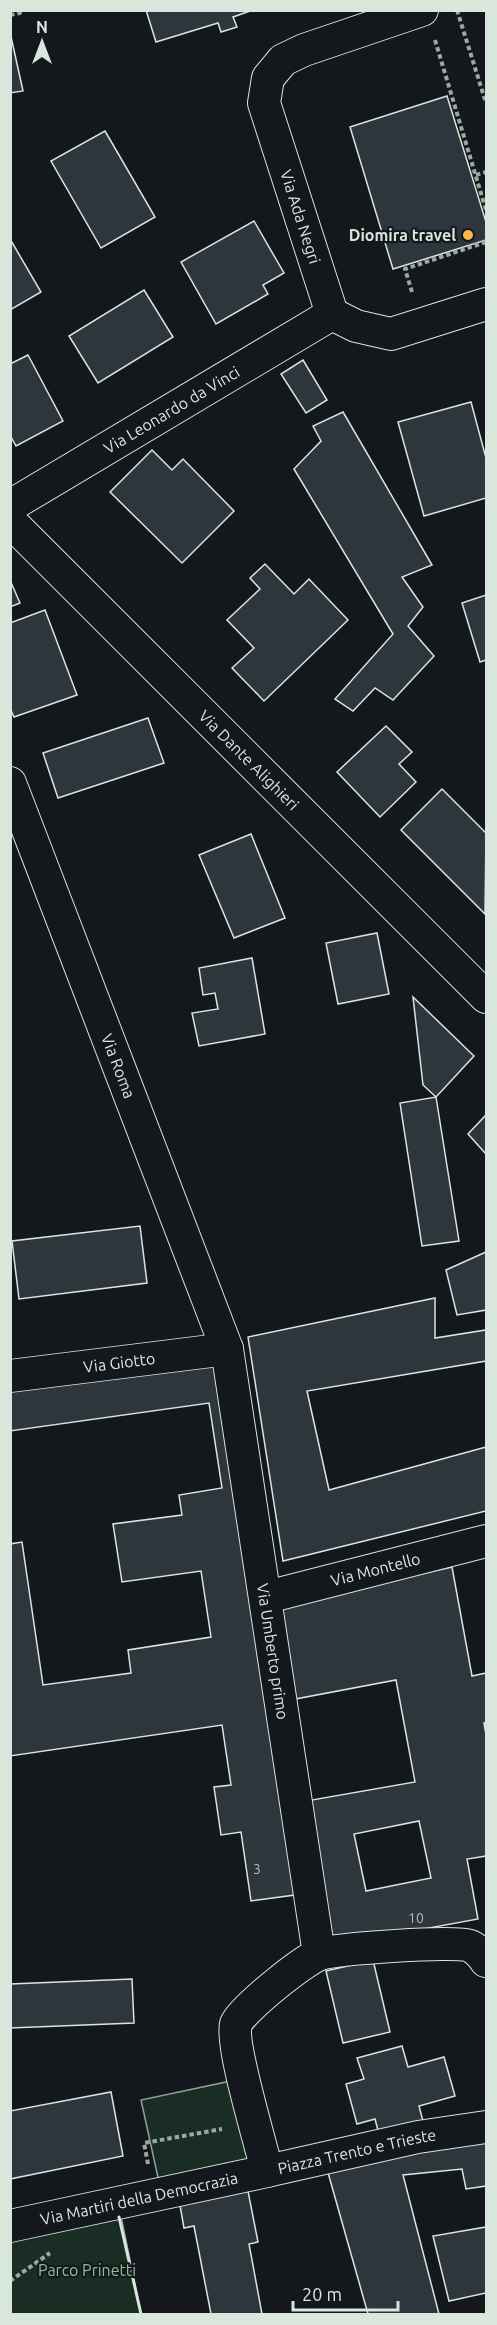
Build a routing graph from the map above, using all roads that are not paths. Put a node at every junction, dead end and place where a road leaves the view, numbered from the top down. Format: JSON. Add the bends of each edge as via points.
{"nodes":[{"id":1,"x":368,"y":19,"type":"edge"},
{"id":2,"x":427,"y":21,"type":"edge"},
{"id":3,"x":486,"y":304,"type":"edge"},
{"id":4,"x":332,"y":314,"type":"junction"},
{"id":5,"x":10,"y":506,"type":"edge"},
{"id":6,"x":10,"y":522,"type":"edge"},
{"id":7,"x":10,"y":783,"type":"edge"},
{"id":8,"x":486,"y":997,"type":"edge"},
{"id":9,"x":227,"y":1349,"type":"junction"},
{"id":10,"x":10,"y":1376,"type":"edge"},
{"id":11,"x":486,"y":1541,"type":"edge"},
{"id":12,"x":267,"y":1597,"type":"junction"},
{"id":13,"x":319,"y":1954,"type":"junction"},
{"id":14,"x":486,"y":1961,"type":"edge"},
{"id":15,"x":486,"y":2127,"type":"edge"},
{"id":16,"x":267,"y":2170,"type":"junction"},
{"id":17,"x":10,"y":2226,"type":"edge"}],
"edges":[{"from":1,"to":2,"type":"street","name":"Via Ada Negri"},
{"from":1,"to":4,"type":"street","name":"Via Ada Negri","via":[[330,41],[283,60],[268,78],[264,103]]},
{"from":3,"to":4,"type":"street","via":[[392,334],[356,326]]},
{"from":4,"to":5,"type":"street","name":"Via Leonardo da Vinci"},
{"from":6,"to":8,"type":"street","name":"Via Dante Alighieri"},
{"from":7,"to":9,"type":"street","name":"Via Roma"},
{"from":9,"to":10,"type":"street","name":"Via Giotto"},
{"from":9,"to":12,"type":"street","name":"Via Umberto primo"},
{"from":11,"to":12,"type":"street","name":"Via Montello"},
{"from":12,"to":13,"type":"street","name":"Via Umberto primo"},
{"from":13,"to":14,"type":"street","via":[[456,1944],[471,1946]]},
{"from":13,"to":16,"type":"street","name":"Piazza Trento e Trieste","via":[[256,2001],[237,2022],[237,2050]]},
{"from":15,"to":16,"type":"street","name":"Piazza Trento e Trieste","via":[[418,2137]]},
{"from":16,"to":17,"type":"street","name":"Via Martiri della Democrazia"}]}
